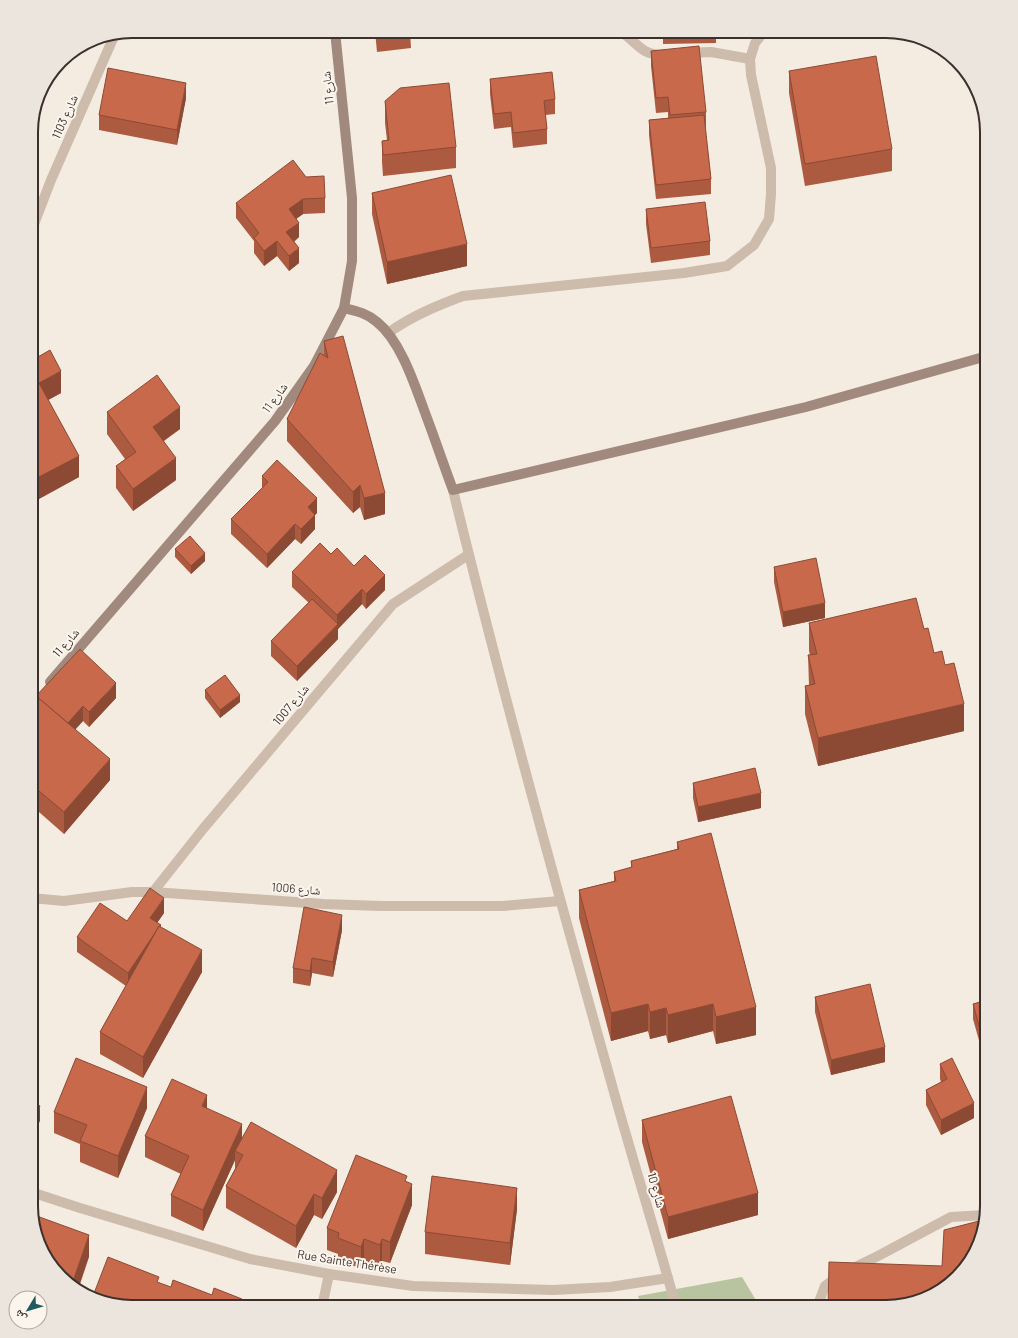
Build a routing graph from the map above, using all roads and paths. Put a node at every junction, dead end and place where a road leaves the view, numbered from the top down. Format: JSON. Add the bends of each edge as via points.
{"nodes":[{"id":1,"x":336,"y":38,"type":"edge"},
{"id":2,"x":627,"y":38,"type":"edge"},
{"id":3,"x":759,"y":38,"type":"edge"},
{"id":4,"x":112,"y":40,"type":"edge"},
{"id":5,"x":750,"y":58,"type":"junction"},
{"id":6,"x":38,"y":214,"type":"edge"},
{"id":7,"x":344,"y":308,"type":"junction"},
{"id":8,"x":388,"y":333,"type":"junction"},
{"id":9,"x":980,"y":358,"type":"edge"},
{"id":10,"x":453,"y":490,"type":"junction"},
{"id":11,"x":468,"y":555,"type":"junction"},
{"id":12,"x":41,"y":692,"type":"edge"},
{"id":13,"x":153,"y":892,"type":"junction"},
{"id":14,"x":38,"y":898,"type":"edge"},
{"id":15,"x":560,"y":901,"type":"junction"},
{"id":16,"x":38,"y":1194,"type":"edge"},
{"id":17,"x":979,"y":1215,"type":"edge"},
{"id":18,"x":329,"y":1274,"type":"junction"},
{"id":19,"x":668,"y":1278,"type":"junction"},
{"id":20,"x":323,"y":1300,"type":"edge"},
{"id":21,"x":674,"y":1300,"type":"edge"},
{"id":22,"x":820,"y":1300,"type":"edge"}],
"edges":[{"from":1,"to":7,"type":"street","name":"شارع 11","via":[[352,198],[352,261]]},
{"from":2,"to":5,"type":"street","via":[[638,48],[655,55],[711,52]]},
{"from":3,"to":5,"type":"street"},
{"from":4,"to":6,"type":"street","name":"شارع 1103"},
{"from":5,"to":8,"type":"street","via":[[752,81],[771,168],[771,194],[769,219],[754,245],[738,258],[727,266],[684,273],[463,296],[405,320]]},
{"from":7,"to":8,"type":"street","via":[[368,315]]},
{"from":7,"to":12,"type":"street","name":"شارع 11","via":[[314,366],[275,421]]},
{"from":8,"to":10,"type":"street","via":[[416,387]]},
{"from":9,"to":10,"type":"street","via":[[806,407]]},
{"from":10,"to":11,"type":"street","name":"شارع 10"},
{"from":11,"to":13,"type":"street","name":"شارع 1007","via":[[393,604]]},
{"from":11,"to":15,"type":"street","name":"شارع 10"},
{"from":13,"to":14,"type":"street","name":"شارع 1006","via":[[64,900]]},
{"from":13,"to":15,"type":"street","name":"شارع 1006","via":[[381,906],[503,906]]},
{"from":15,"to":19,"type":"street","name":"شارع 10"},
{"from":16,"to":18,"type":"street","name":"Rue Sainte Thérèse","via":[[250,1259]]},
{"from":17,"to":22,"type":"street","via":[[951,1217],[841,1274],[825,1286]]},
{"from":18,"to":19,"type":"street","name":"Rue Sainte Thérèse","via":[[413,1286],[553,1290],[610,1287]]},
{"from":18,"to":20,"type":"street"},
{"from":19,"to":21,"type":"street","name":"شارع 10"}]}
